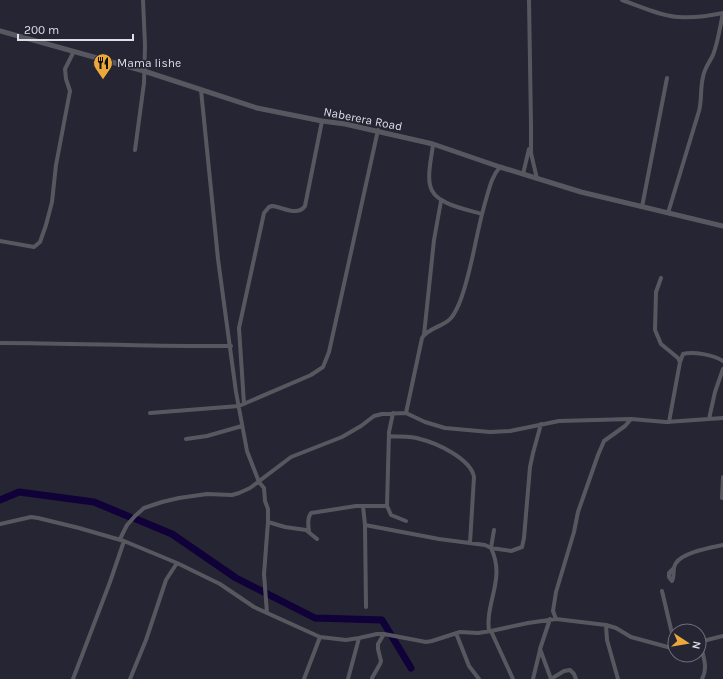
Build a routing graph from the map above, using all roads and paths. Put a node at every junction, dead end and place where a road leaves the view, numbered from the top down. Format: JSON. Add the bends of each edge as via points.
{"nodes":[{"id":1,"x":143,"y":0,"type":"edge"},
{"id":2,"x":529,"y":0,"type":"edge"},
{"id":3,"x":622,"y":0,"type":"edge"},
{"id":4,"x":723,"y":13,"type":"edge"},
{"id":5,"x":0,"y":31,"type":"edge"},
{"id":6,"x":74,"y":51,"type":"junction"},
{"id":7,"x":144,"y":71,"type":"junction"},
{"id":8,"x":667,"y":78,"type":"dead end"},
{"id":9,"x":201,"y":90,"type":"junction"},
{"id":10,"x":322,"y":121,"type":"junction"},
{"id":11,"x":378,"y":130,"type":"junction"},
{"id":12,"x":433,"y":144,"type":"junction"},
{"id":13,"x":530,"y":145,"type":"junction"},
{"id":14,"x":135,"y":150,"type":"dead end"},
{"id":15,"x":500,"y":167,"type":"junction"},
{"id":16,"x":523,"y":174,"type":"junction"},
{"id":17,"x":537,"y":179,"type":"junction"},
{"id":18,"x":441,"y":201,"type":"junction"},
{"id":19,"x":642,"y":207,"type":"junction"},
{"id":20,"x":668,"y":213,"type":"junction"},
{"id":21,"x":482,"y":214,"type":"junction"},
{"id":22,"x":723,"y":226,"type":"edge"},
{"id":23,"x":0,"y":240,"type":"edge"},
{"id":24,"x":661,"y":278,"type":"dead end"},
{"id":25,"x":424,"y":335,"type":"junction"},
{"id":26,"x":0,"y":343,"type":"edge"},
{"id":27,"x":231,"y":346,"type":"junction"},
{"id":28,"x":723,"y":361,"type":"edge"},
{"id":29,"x":680,"y":362,"type":"junction"},
{"id":30,"x":723,"y":370,"type":"edge"},
{"id":31,"x":244,"y":404,"type":"junction"},
{"id":32,"x":239,"y":406,"type":"junction"},
{"id":33,"x":150,"y":413,"type":"dead end"},
{"id":34,"x":393,"y":413,"type":"junction"},
{"id":35,"x":406,"y":413,"type":"junction"},
{"id":36,"x":723,"y":418,"type":"edge"},
{"id":37,"x":631,"y":419,"type":"junction"},
{"id":38,"x":709,"y":419,"type":"junction"},
{"id":39,"x":669,"y":422,"type":"junction"},
{"id":40,"x":541,"y":424,"type":"junction"},
{"id":41,"x":242,"y":426,"type":"junction"},
{"id":42,"x":389,"y":436,"type":"junction"},
{"id":43,"x":186,"y":439,"type":"dead end"},
{"id":44,"x":723,"y":477,"type":"edge"},
{"id":45,"x":259,"y":482,"type":"junction"},
{"id":46,"x":722,"y":498,"type":"dead end"},
{"id":47,"x":363,"y":506,"type":"junction"},
{"id":48,"x":387,"y":506,"type":"junction"},
{"id":49,"x":406,"y":521,"type":"dead end"},
{"id":50,"x":268,"y":522,"type":"junction"},
{"id":51,"x":0,"y":524,"type":"edge"},
{"id":52,"x":365,"y":525,"type":"junction"},
{"id":53,"x":494,"y":530,"type":"dead end"},
{"id":54,"x":309,"y":531,"type":"junction"},
{"id":55,"x":317,"y":539,"type":"dead end"},
{"id":56,"x":122,"y":540,"type":"junction"},
{"id":57,"x":470,"y":543,"type":"junction"},
{"id":58,"x":723,"y":545,"type":"edge"},
{"id":59,"x":491,"y":548,"type":"junction"},
{"id":60,"x":177,"y":563,"type":"junction"},
{"id":61,"x":674,"y":568,"type":"dead end"},
{"id":62,"x":662,"y":591,"type":"dead end"},
{"id":63,"x":366,"y":607,"type":"dead end"},
{"id":64,"x":267,"y":613,"type":"junction"},
{"id":65,"x":550,"y":619,"type":"junction"},
{"id":66,"x":556,"y":619,"type":"junction"},
{"id":67,"x":669,"y":623,"type":"edge"},
{"id":68,"x":606,"y":625,"type":"junction"},
{"id":69,"x":490,"y":631,"type":"junction"},
{"id":70,"x":456,"y":633,"type":"junction"},
{"id":71,"x":384,"y":634,"type":"junction"},
{"id":72,"x":723,"y":636,"type":"edge"},
{"id":73,"x":320,"y":637,"type":"junction"},
{"id":74,"x":359,"y":638,"type":"junction"},
{"id":75,"x":707,"y":640,"type":"edge"},
{"id":76,"x":667,"y":646,"type":"edge"},
{"id":77,"x":540,"y":649,"type":"junction"},
{"id":78,"x":704,"y":663,"type":"edge"},
{"id":79,"x":372,"y":678,"type":"dead end"},
{"id":80,"x":73,"y":679,"type":"edge"},
{"id":81,"x":130,"y":679,"type":"edge"},
{"id":82,"x":304,"y":679,"type":"edge"},
{"id":83,"x":348,"y":679,"type":"edge"},
{"id":84,"x":479,"y":679,"type":"edge"},
{"id":85,"x":513,"y":679,"type":"edge"},
{"id":86,"x":532,"y":679,"type":"edge"},
{"id":87,"x":551,"y":679,"type":"edge"},
{"id":88,"x":576,"y":679,"type":"edge"},
{"id":89,"x":618,"y":679,"type":"edge"},
{"id":90,"x":702,"y":679,"type":"edge"}],
"edges":[{"from":1,"to":7,"type":"street"},
{"from":2,"to":13,"type":"street"},
{"from":3,"to":4,"type":"street","via":[[678,17]]},
{"from":4,"to":20,"type":"street","via":[[713,54],[704,70],[699,111]]},
{"from":5,"to":6,"type":"street","name":"Naberera Road"},
{"from":6,"to":7,"type":"street","name":"Naberera Road"},
{"from":6,"to":23,"type":"street","via":[[65,68],[70,91],[52,202],[40,242],[34,247]]},
{"from":7,"to":9,"type":"street","name":"Naberera Road"},
{"from":7,"to":14,"type":"street"},
{"from":8,"to":19,"type":"street"},
{"from":9,"to":10,"type":"street","name":"Naberera Road","via":[[257,108]]},
{"from":9,"to":27,"type":"street"},
{"from":10,"to":11,"type":"street","name":"Naberera Road"},
{"from":10,"to":31,"type":"street","via":[[303,210],[296,212],[272,206],[264,213],[239,324]]},
{"from":11,"to":12,"type":"street","name":"Naberera Road"},
{"from":11,"to":31,"type":"street","via":[[329,352],[323,367],[311,375]]},
{"from":12,"to":15,"type":"street","name":"Naberera Road"},
{"from":12,"to":18,"type":"street","via":[[430,186],[433,194]]},
{"from":13,"to":16,"type":"street"},
{"from":13,"to":17,"type":"street"},
{"from":15,"to":16,"type":"street","name":"Naberera Road"},
{"from":15,"to":21,"type":"street","via":[[493,177]]},
{"from":16,"to":17,"type":"street","name":"Naberera Road"},
{"from":17,"to":19,"type":"street","name":"Naberera Road"},
{"from":18,"to":21,"type":"street"},
{"from":18,"to":25,"type":"street","via":[[434,240]]},
{"from":19,"to":20,"type":"street","name":"Naberera Road"},
{"from":20,"to":22,"type":"street","name":"Naberera Road"},
{"from":21,"to":25,"type":"street","via":[[468,280],[455,313],[449,320]]},
{"from":24,"to":29,"type":"street","via":[[656,292],[657,335],[661,344]]},
{"from":25,"to":35,"type":"street"},
{"from":26,"to":27,"type":"street"},
{"from":27,"to":32,"type":"street"},
{"from":28,"to":29,"type":"street","via":[[714,356],[689,353],[684,354]]},
{"from":29,"to":39,"type":"street"},
{"from":30,"to":38,"type":"street"},
{"from":31,"to":32,"type":"street"},
{"from":32,"to":33,"type":"street"},
{"from":32,"to":41,"type":"street"},
{"from":34,"to":35,"type":"street"},
{"from":34,"to":42,"type":"street"},
{"from":34,"to":45,"type":"street","via":[[374,416],[342,438],[291,457]]},
{"from":35,"to":40,"type":"street","via":[[433,425],[457,430],[504,431]]},
{"from":36,"to":38,"type":"street"},
{"from":37,"to":39,"type":"street"},
{"from":37,"to":40,"type":"street"},
{"from":37,"to":66,"type":"street","via":[[604,441],[598,455],[578,512],[554,599],[553,611]]},
{"from":38,"to":39,"type":"street"},
{"from":40,"to":59,"type":"street","via":[[529,472],[522,545],[512,551]]},
{"from":41,"to":43,"type":"street"},
{"from":41,"to":45,"type":"street","via":[[247,451]]},
{"from":42,"to":48,"type":"street"},
{"from":42,"to":57,"type":"street","via":[[419,438],[430,442],[454,453],[472,470],[474,477]]},
{"from":44,"to":46,"type":"street"},
{"from":45,"to":50,"type":"street","via":[[265,491]]},
{"from":45,"to":56,"type":"street","via":[[246,491],[232,495],[200,495],[144,508],[127,525]]},
{"from":47,"to":48,"type":"street"},
{"from":47,"to":52,"type":"street"},
{"from":47,"to":54,"type":"street","via":[[311,513]]},
{"from":48,"to":49,"type":"street","via":[[390,515]]},
{"from":50,"to":54,"type":"street"},
{"from":50,"to":64,"type":"street","via":[[264,574]]},
{"from":51,"to":56,"type":"street","via":[[31,517]]},
{"from":52,"to":57,"type":"street"},
{"from":52,"to":63,"type":"street"},
{"from":53,"to":59,"type":"street"},
{"from":54,"to":55,"type":"street"},
{"from":56,"to":60,"type":"street"},
{"from":56,"to":80,"type":"street","via":[[110,582]]},
{"from":57,"to":59,"type":"street"},
{"from":58,"to":61,"type":"street","via":[[686,555]]},
{"from":59,"to":69,"type":"street","via":[[497,574],[489,613]]},
{"from":60,"to":64,"type":"street","via":[[220,584]]},
{"from":60,"to":81,"type":"street","via":[[166,580],[149,633]]},
{"from":62,"to":67,"type":"street"},
{"from":64,"to":73,"type":"street"},
{"from":65,"to":66,"type":"street"},
{"from":65,"to":69,"type":"street"},
{"from":65,"to":77,"type":"street"},
{"from":66,"to":68,"type":"street"},
{"from":68,"to":76,"type":"street","via":[[631,637]]},
{"from":68,"to":89,"type":"street","via":[[607,640]]},
{"from":69,"to":70,"type":"street"},
{"from":69,"to":85,"type":"street"},
{"from":70,"to":71,"type":"street","via":[[426,642]]},
{"from":70,"to":84,"type":"street","via":[[469,666]]},
{"from":71,"to":74,"type":"street"},
{"from":71,"to":79,"type":"street","via":[[378,644],[381,661]]},
{"from":72,"to":75,"type":"street"},
{"from":73,"to":74,"type":"street","via":[[339,640]]},
{"from":73,"to":82,"type":"street"},
{"from":74,"to":83,"type":"street"},
{"from":77,"to":86,"type":"street"},
{"from":77,"to":87,"type":"street"},
{"from":78,"to":90,"type":"street","via":[[705,673]]},
{"from":87,"to":88,"type":"street","via":[[570,670]]}]}
